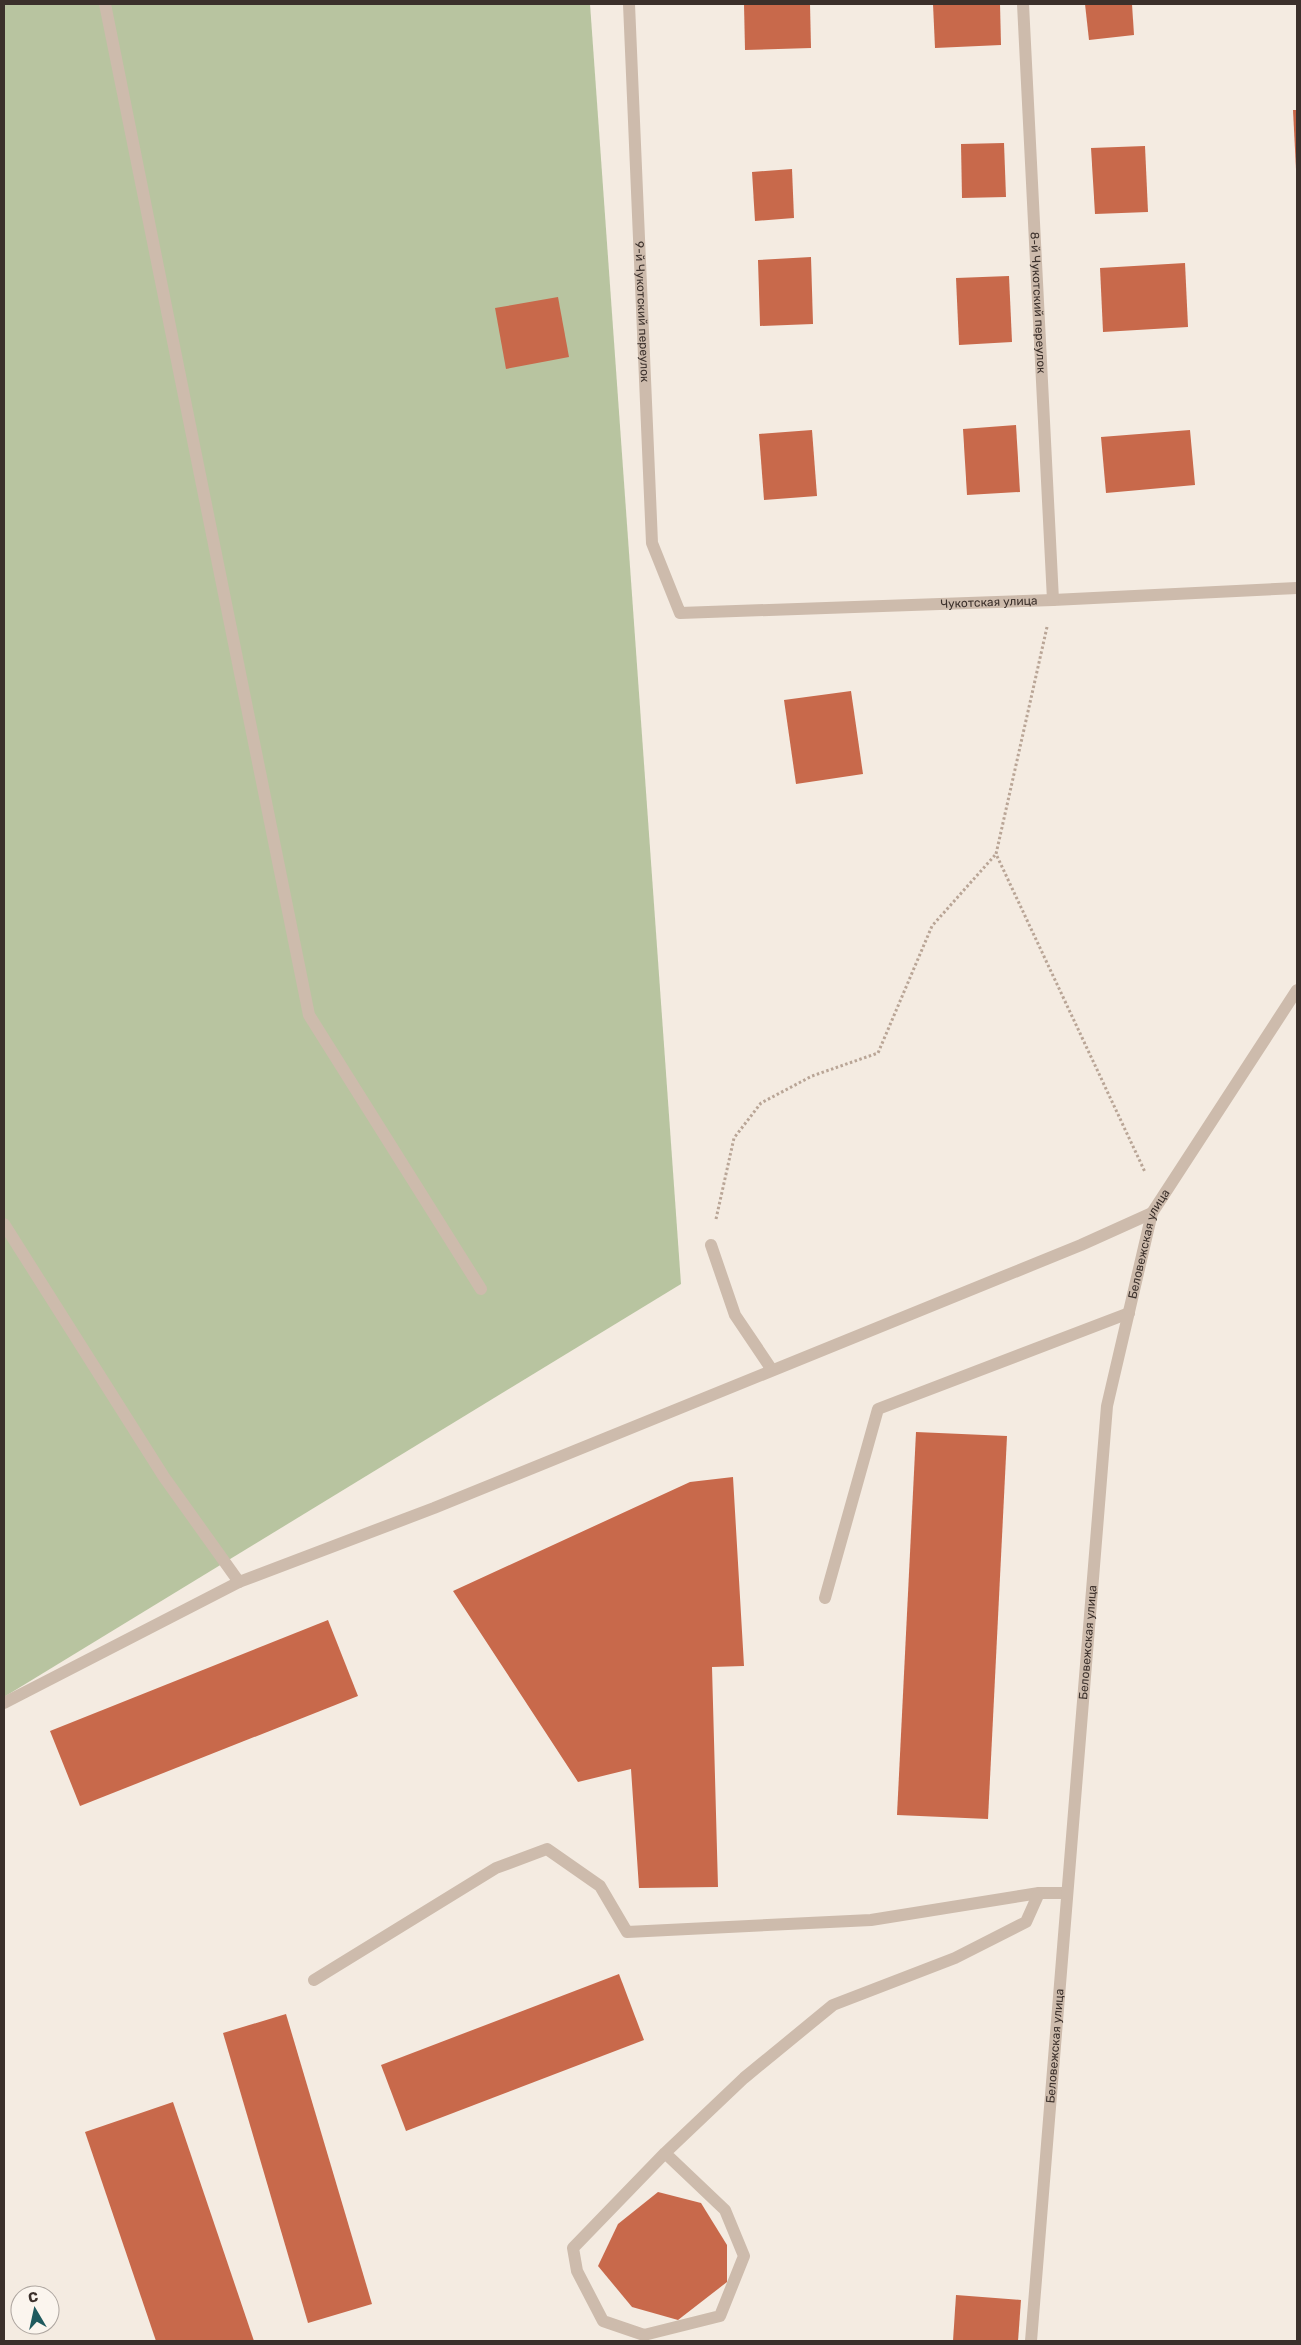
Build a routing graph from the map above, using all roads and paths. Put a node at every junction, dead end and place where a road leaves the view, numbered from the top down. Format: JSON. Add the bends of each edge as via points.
{"nodes":[{"id":1,"x":105,"y":4,"type":"edge"},
{"id":2,"x":629,"y":4,"type":"edge"},
{"id":3,"x":1023,"y":4,"type":"edge"},
{"id":4,"x":1297,"y":588,"type":"edge"},
{"id":5,"x":1053,"y":600,"type":"junction"},
{"id":6,"x":680,"y":613,"type":"joint"},
{"id":7,"x":996,"y":854,"type":"junction"},
{"id":8,"x":1297,"y":990,"type":"edge"},
{"id":9,"x":1156,"y":1207,"type":"junction"},
{"id":10,"x":4,"y":1224,"type":"edge"},
{"id":11,"x":711,"y":1245,"type":"joint"},
{"id":12,"x":481,"y":1289,"type":"dead end"},
{"id":13,"x":1128,"y":1313,"type":"junction"},
{"id":14,"x":772,"y":1370,"type":"junction"},
{"id":15,"x":240,"y":1582,"type":"junction"},
{"id":16,"x":825,"y":1598,"type":"dead end"},
{"id":17,"x":4,"y":1703,"type":"edge"},
{"id":18,"x":1039,"y":1893,"type":"junction"},
{"id":19,"x":1067,"y":1893,"type":"junction"},
{"id":20,"x":314,"y":1980,"type":"dead end"},
{"id":21,"x":665,"y":2153,"type":"junction"},
{"id":22,"x":1031,"y":2341,"type":"edge"}],
"edges":[{"from":1,"to":12,"type":"street","via":[[309,1015]]},
{"from":2,"to":6,"type":"street","name":"9-й Чукотский переулок","via":[[652,543]]},
{"from":3,"to":5,"type":"street","name":"8-й Чукотский переулок"},
{"from":4,"to":5,"type":"street","name":"Чукотская улица"},
{"from":5,"to":6,"type":"street","name":"Чукотская улица"},
{"from":5,"to":7,"type":"path"},
{"from":7,"to":9,"type":"path"},
{"from":7,"to":11,"type":"path","via":[[932,926],[878,1053],[812,1076],[762,1103],[734,1138]]},
{"from":8,"to":9,"type":"street","name":"Беловежская улица"},
{"from":9,"to":13,"type":"street","name":"Беловежская улица"},
{"from":9,"to":14,"type":"street","via":[[1081,1245]]},
{"from":10,"to":15,"type":"street","via":[[164,1478]]},
{"from":11,"to":14,"type":"street","via":[[736,1315]]},
{"from":13,"to":16,"type":"street","via":[[878,1408]]},
{"from":13,"to":19,"type":"street","name":"Беловежская улица","via":[[1107,1406]]},
{"from":14,"to":15,"type":"street","via":[[434,1508]]},
{"from":15,"to":17,"type":"street"},
{"from":18,"to":19,"type":"street"},
{"from":18,"to":20,"type":"street","via":[[871,1920],[627,1932],[600,1886],[547,1849],[496,1868]]},
{"from":18,"to":21,"type":"street","via":[[1026,1922],[954,1958],[833,2005],[744,2078]]},
{"from":19,"to":22,"type":"street","name":"Беловежская улица"},
{"from":21,"to":21,"type":"street","via":[[725,2210],[744,2256],[720,2316],[644,2335],[603,2321],[577,2271],[573,2248]]}]}
